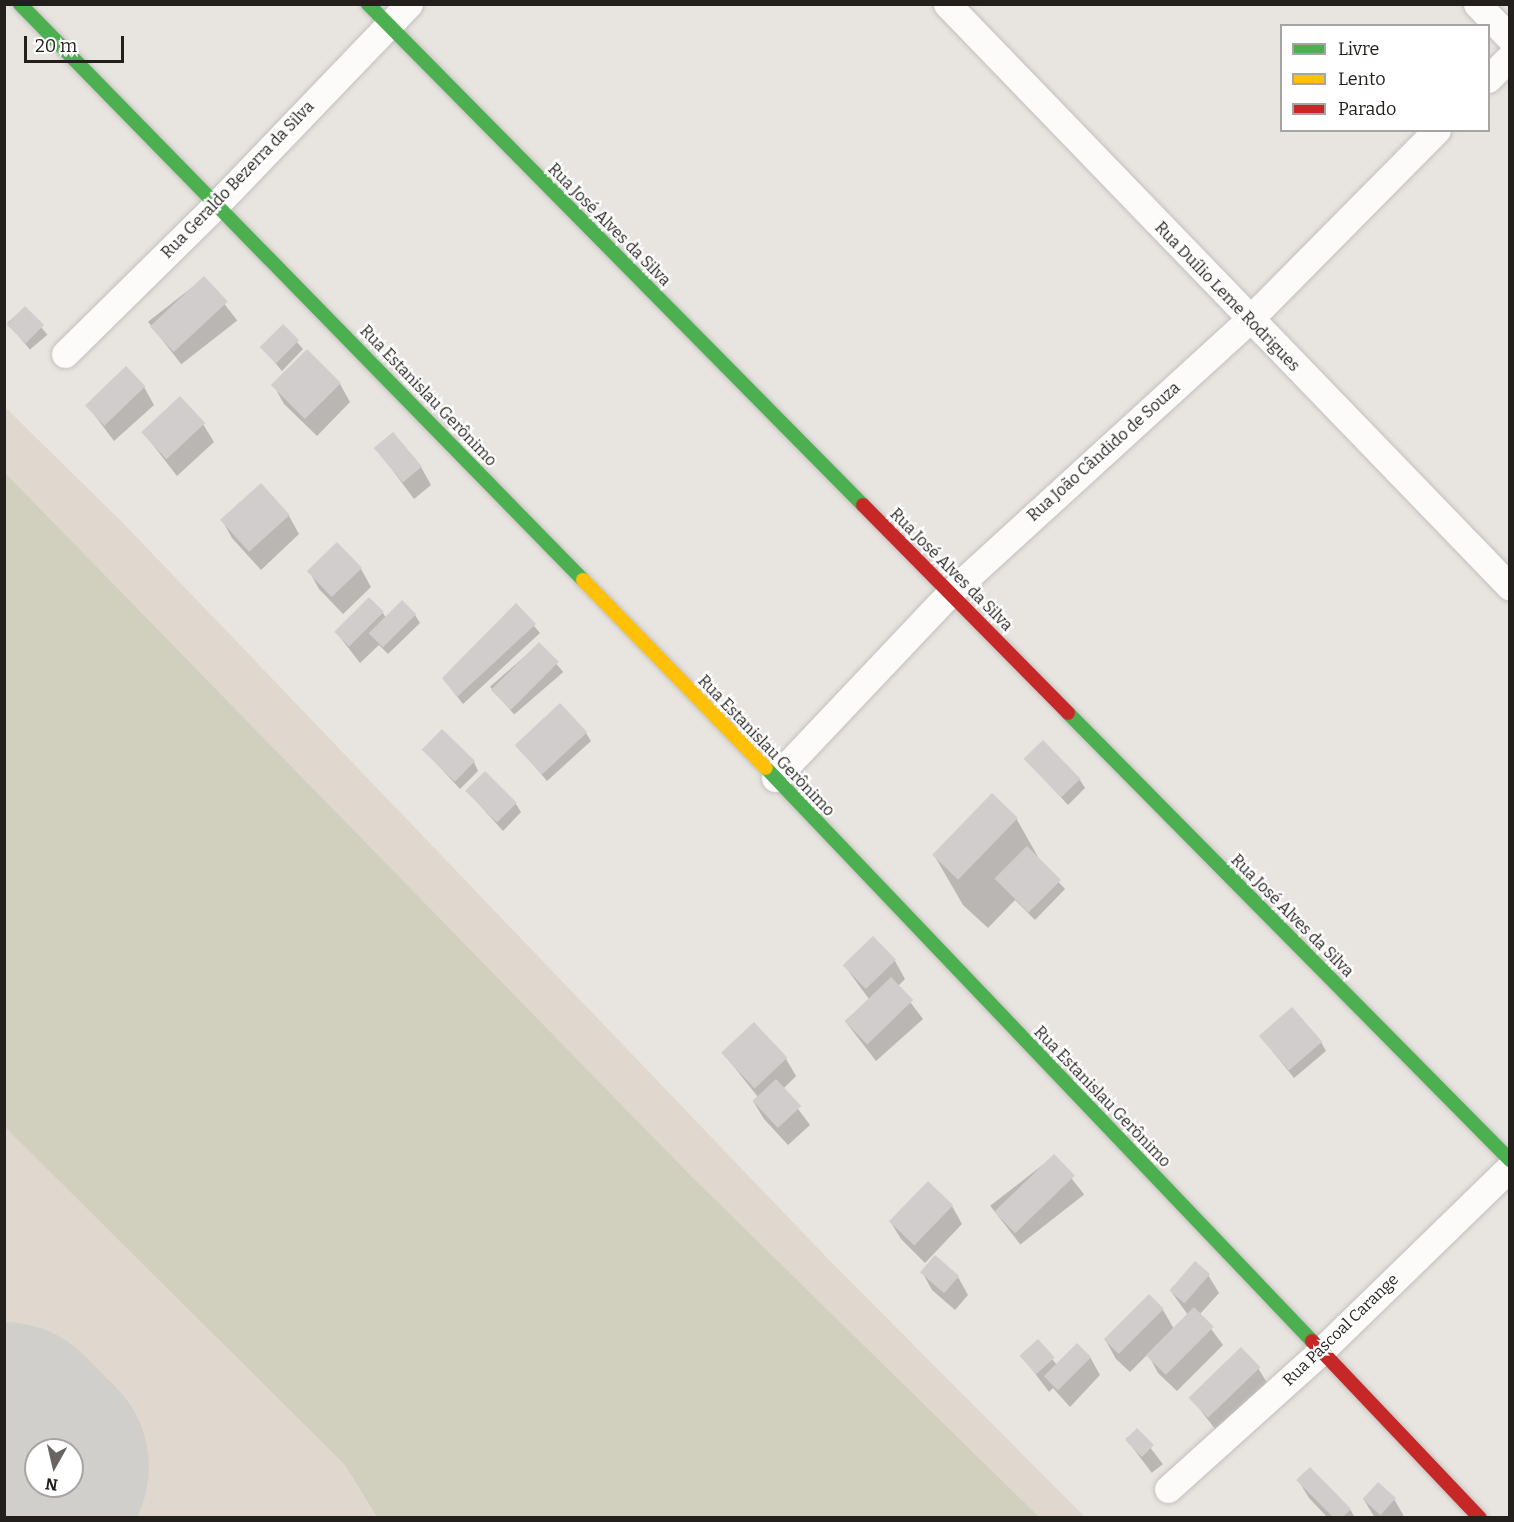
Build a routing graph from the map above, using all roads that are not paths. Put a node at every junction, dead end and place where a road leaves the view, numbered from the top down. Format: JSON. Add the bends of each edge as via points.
{"nodes":[{"id":1,"x":20,"y":4,"type":"edge"},
{"id":2,"x":368,"y":4,"type":"edge"},
{"id":3,"x":409,"y":4,"type":"edge"},
{"id":4,"x":947,"y":4,"type":"edge"},
{"id":5,"x":1477,"y":4,"type":"edge"},
{"id":6,"x":387,"y":25,"type":"junction"},
{"id":7,"x":1509,"y":38,"type":"edge"},
{"id":8,"x":1509,"y":57,"type":"edge"},
{"id":9,"x":1490,"y":76,"type":"edge"},
{"id":10,"x":1435,"y":132,"type":"edge"},
{"id":11,"x":219,"y":203,"type":"junction"},
{"id":12,"x":1249,"y":320,"type":"junction"},
{"id":13,"x":66,"y":354,"type":"dead end"},
{"id":14,"x":1509,"y":587,"type":"edge"},
{"id":15,"x":950,"y":593,"type":"junction"},
{"id":16,"x":775,"y":778,"type":"junction"},
{"id":17,"x":1509,"y":1160,"type":"edge"},
{"id":18,"x":1509,"y":1167,"type":"edge"},
{"id":19,"x":1321,"y":1351,"type":"junction"},
{"id":20,"x":1168,"y":1489,"type":"dead end"},
{"id":21,"x":1480,"y":1518,"type":"edge"}],
"edges":[{"from":1,"to":11,"type":"street","name":"Rua Estanislau Gerônimo"},
{"from":2,"to":6,"type":"street","name":"Rua José Alves da Silva"},
{"from":3,"to":6,"type":"street","name":"Rua Geraldo Bezerra da Silva"},
{"from":4,"to":12,"type":"street","name":"Rua Duílio Leme Rodrigues"},
{"from":5,"to":7,"type":"street"},
{"from":6,"to":11,"type":"street","name":"Rua Geraldo Bezerra da Silva"},
{"from":6,"to":15,"type":"street","name":"Rua José Alves da Silva"},
{"from":8,"to":9,"type":"street"},
{"from":10,"to":12,"type":"street","name":"Rua João Cândido de Souza"},
{"from":11,"to":13,"type":"street","name":"Rua Geraldo Bezerra da Silva"},
{"from":11,"to":16,"type":"street","name":"Rua Estanislau Gerônimo"},
{"from":12,"to":14,"type":"street","name":"Rua Duílio Leme Rodrigues"},
{"from":12,"to":15,"type":"street","name":"Rua João Cândido de Souza"},
{"from":15,"to":16,"type":"street","name":"Rua João Cândido de Souza"},
{"from":15,"to":17,"type":"street","name":"Rua José Alves da Silva"},
{"from":16,"to":19,"type":"street","name":"Rua Estanislau Gerônimo"},
{"from":18,"to":19,"type":"street","name":"Rua Pascoal Carange"},
{"from":19,"to":20,"type":"street","name":"Rua Pascoal Carange"},
{"from":19,"to":21,"type":"street","name":"Rua Estanislau Gerônimo"}]}
